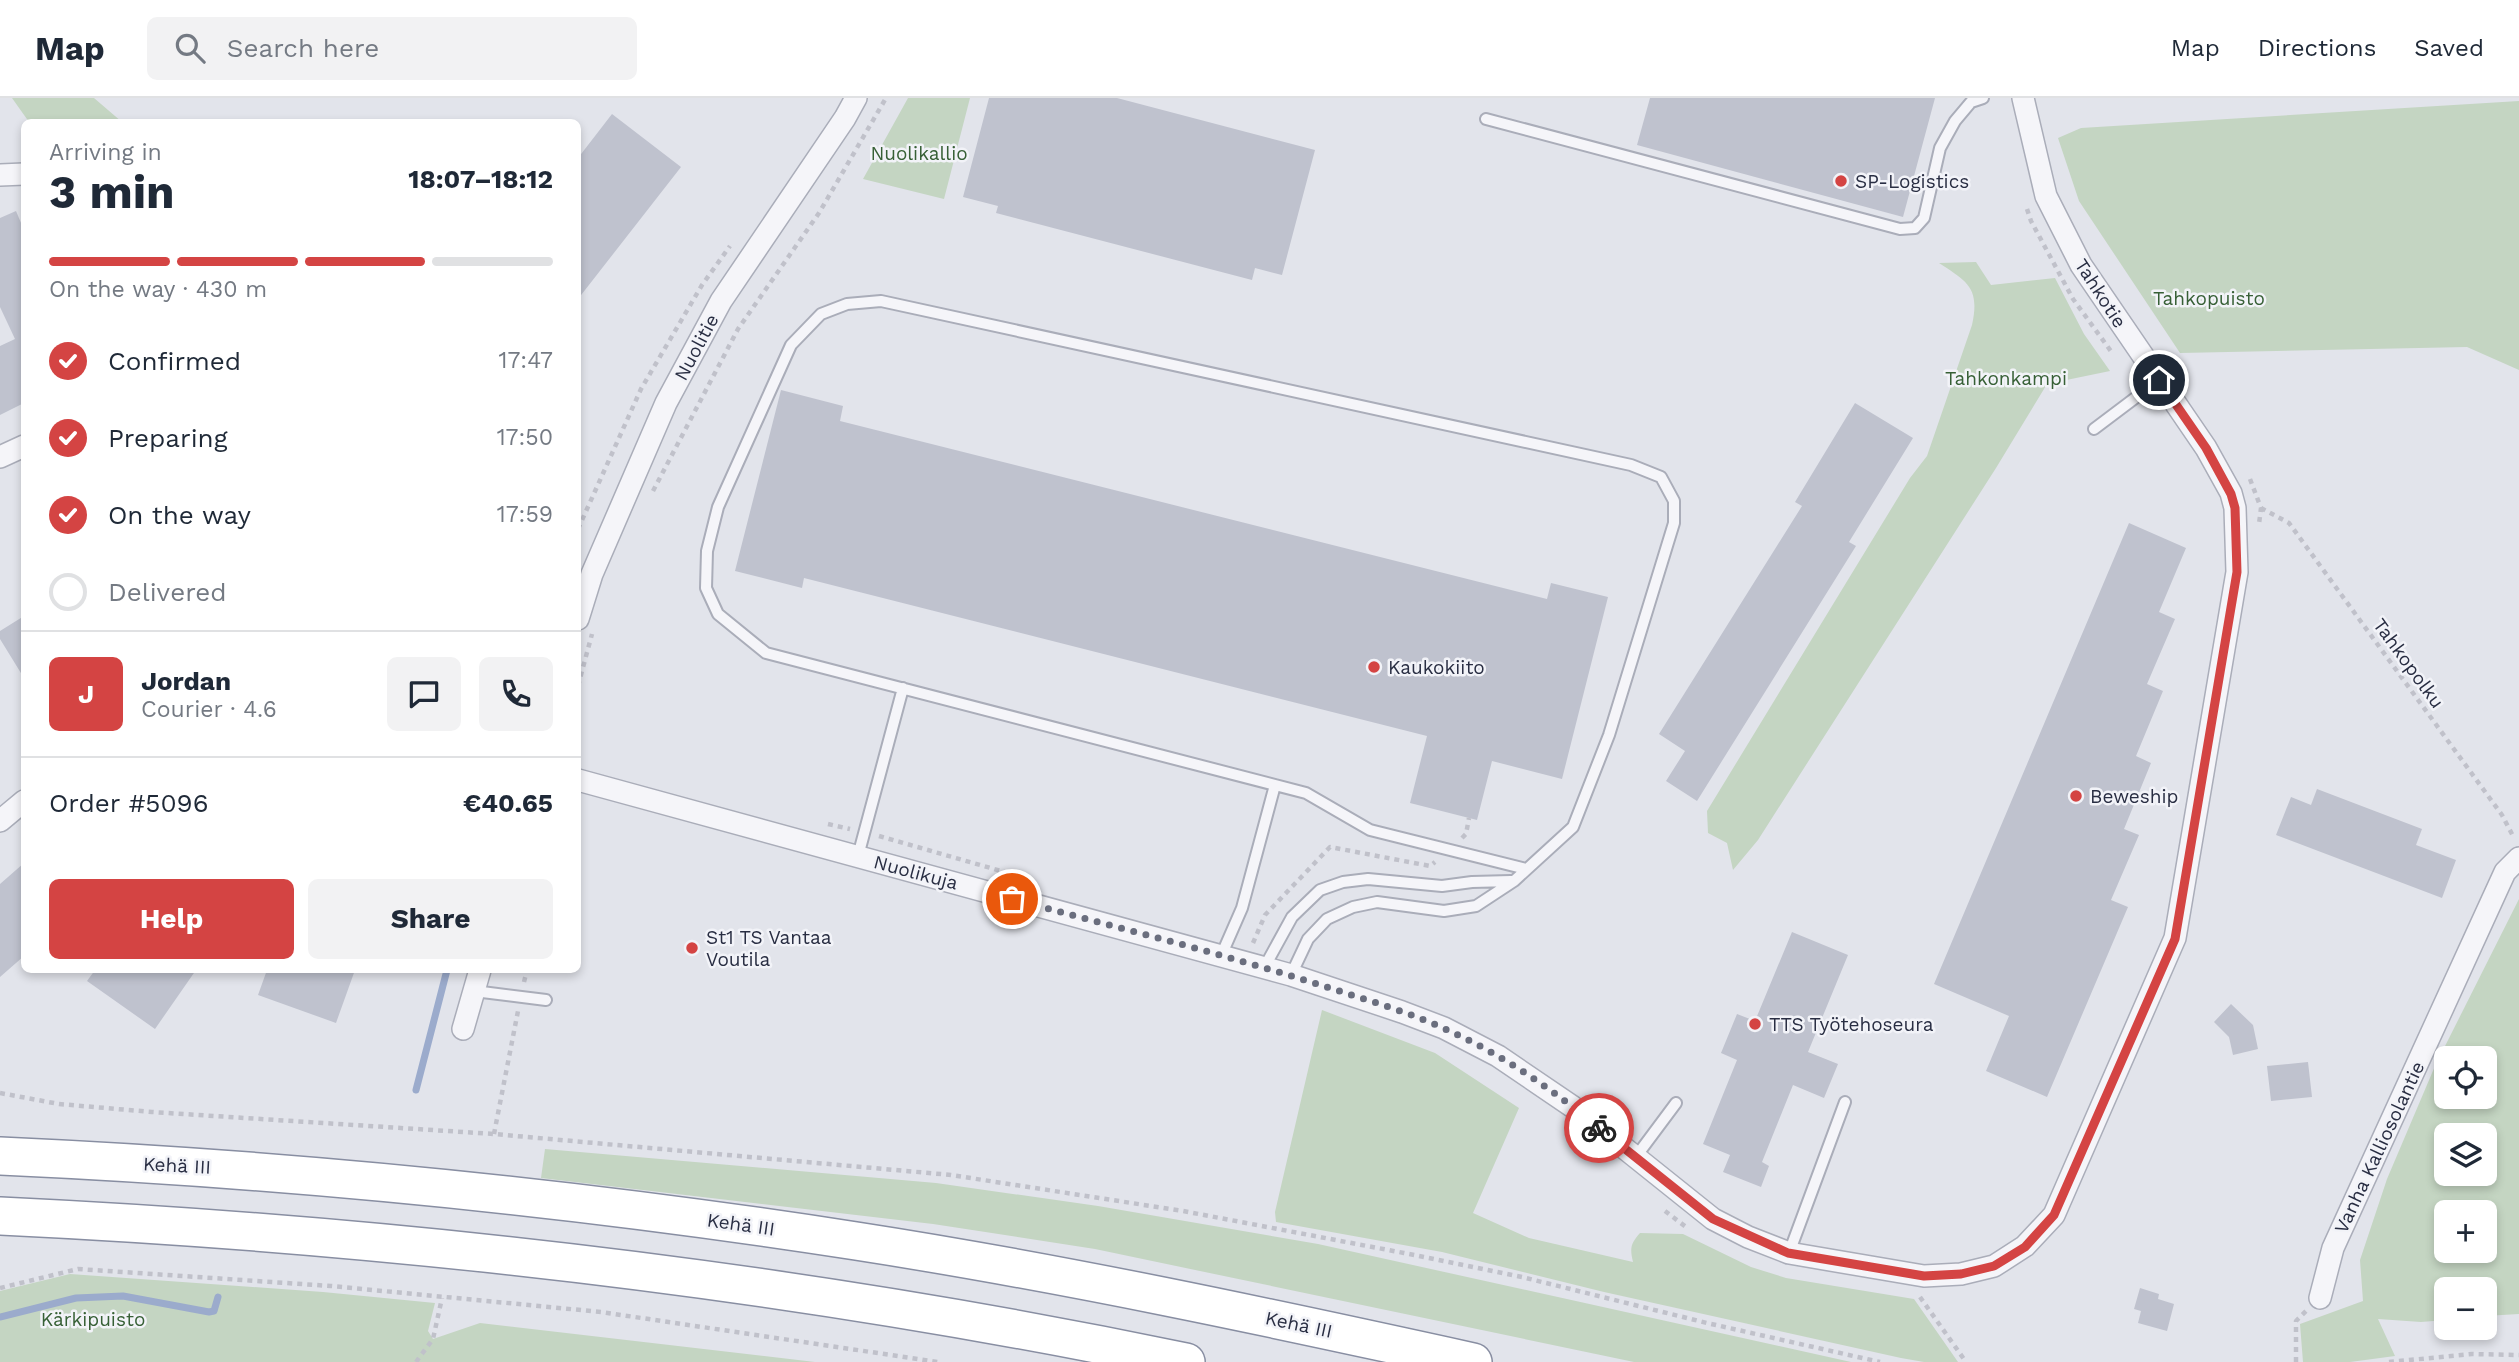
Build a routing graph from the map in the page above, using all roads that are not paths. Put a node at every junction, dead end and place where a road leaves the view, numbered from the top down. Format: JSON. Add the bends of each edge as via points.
{"nodes":[{"id":1,"x":856,"y":98,"type":"edge"},
{"id":2,"x":1983,"y":98,"type":"edge"},
{"id":3,"x":2023,"y":98,"type":"edge"},
{"id":4,"x":1486,"y":119,"type":"dead end"},
{"id":5,"x":21,"y":174,"type":"edge"},
{"id":6,"x":0,"y":175,"type":"edge"},
{"id":7,"x":2150,"y":386,"type":"junction"},
{"id":8,"x":2094,"y":429,"type":"dead end"},
{"id":9,"x":21,"y":447,"type":"edge"},
{"id":10,"x":0,"y":457,"type":"edge"},
{"id":11,"x":2235,"y":508,"type":"joint"},
{"id":12,"x":586,"y":622,"type":"edge"},
{"id":13,"x":903,"y":688,"type":"junction"},
{"id":14,"x":581,"y":781,"type":"edge"},
{"id":15,"x":1275,"y":785,"type":"junction"},
{"id":16,"x":21,"y":804,"type":"edge"},
{"id":17,"x":0,"y":821,"type":"edge"},
{"id":18,"x":858,"y":856,"type":"junction"},
{"id":19,"x":2519,"y":858,"type":"edge"},
{"id":20,"x":1526,"y":869,"type":"junction"},
{"id":21,"x":1514,"y":881,"type":"junction"},
{"id":22,"x":1225,"y":947,"type":"junction"},
{"id":23,"x":1268,"y":959,"type":"junction"},
{"id":24,"x":479,"y":973,"type":"edge"},
{"id":25,"x":1291,"y":975,"type":"junction"},
{"id":26,"x":474,"y":991,"type":"junction"},
{"id":27,"x":546,"y":1000,"type":"dead end"},
{"id":28,"x":463,"y":1029,"type":"dead end"},
{"id":29,"x":1844,"y":1102,"type":"dead end"},
{"id":30,"x":1676,"y":1103,"type":"dead end"},
{"id":31,"x":0,"y":1156,"type":"edge"},
{"id":32,"x":1636,"y":1158,"type":"junction"},
{"id":33,"x":0,"y":1216,"type":"edge"},
{"id":34,"x":1788,"y":1253,"type":"junction"},
{"id":35,"x":2320,"y":1298,"type":"road end"},
{"id":36,"x":1186,"y":1362,"type":"edge"},
{"id":37,"x":1472,"y":1362,"type":"edge"}],
"edges":[{"from":1,"to":12,"type":"street","name":"Nuolitie","via":[[721,301],[666,403],[593,574]]},
{"from":2,"to":4,"type":"lane","via":[[1971,102],[1940,148],[1924,218],[1915,228],[1900,229]]},
{"from":3,"to":7,"type":"street","name":"Tahkotie","via":[[2046,196]]},
{"from":5,"to":6,"type":"street"},
{"from":7,"to":8,"type":"lane"},
{"from":7,"to":11,"type":"street","name":"Tahkotie","via":[[2206,448]]},
{"from":9,"to":10,"type":"street"},
{"from":11,"to":34,"type":"street","name":"Nuolikuja","via":[[2237,572],[2175,939],[2054,1215],[2025,1247],[1994,1266],[1961,1274],[1924,1276]]},
{"from":13,"to":15,"type":"lane"},
{"from":13,"to":18,"type":"lane"},
{"from":13,"to":20,"type":"lane","via":[[766,653],[718,614],[706,588],[707,551],[718,507],[791,345],[821,314],[847,304],[881,301],[1631,465],[1661,477],[1674,501],[1674,523],[1609,735],[1573,827]]},
{"from":14,"to":18,"type":"street","name":"Nuolikuja"},
{"from":15,"to":20,"type":"lane","via":[[1306,793],[1370,830]]},
{"from":15,"to":22,"type":"lane","via":[[1242,908]]},
{"from":16,"to":17,"type":"street"},
{"from":18,"to":22,"type":"street","name":"Nuolikuja"},
{"from":19,"to":35,"type":"street","name":"Vanha Kalliosolantie","via":[[2505,872],[2333,1248]]},
{"from":20,"to":21,"type":"lane"},
{"from":21,"to":23,"type":"lane","via":[[1443,886],[1368,879],[1343,882],[1320,890],[1292,917]]},
{"from":21,"to":25,"type":"lane","via":[[1476,906],[1444,911],[1377,902],[1353,907],[1327,919],[1308,939]]},
{"from":22,"to":23,"type":"street","name":"Nuolikuja"},
{"from":23,"to":25,"type":"street","name":"Nuolikuja"},
{"from":24,"to":26,"type":"street"},
{"from":25,"to":32,"type":"street","name":"Nuolikuja","via":[[1444,1028],[1556,1094]]},
{"from":26,"to":27,"type":"lane"},
{"from":26,"to":28,"type":"street"},
{"from":29,"to":34,"type":"lane"},
{"from":30,"to":32,"type":"lane"},
{"from":31,"to":37,"type":"highway","name":"Kehä III","via":[[242,1169],[661,1213],[1009,1267]]},
{"from":32,"to":34,"type":"street","name":"Nuolikuja","via":[[1713,1219]]},
{"from":33,"to":36,"type":"highway","via":[[416,1245],[646,1272],[862,1304]]}]}
